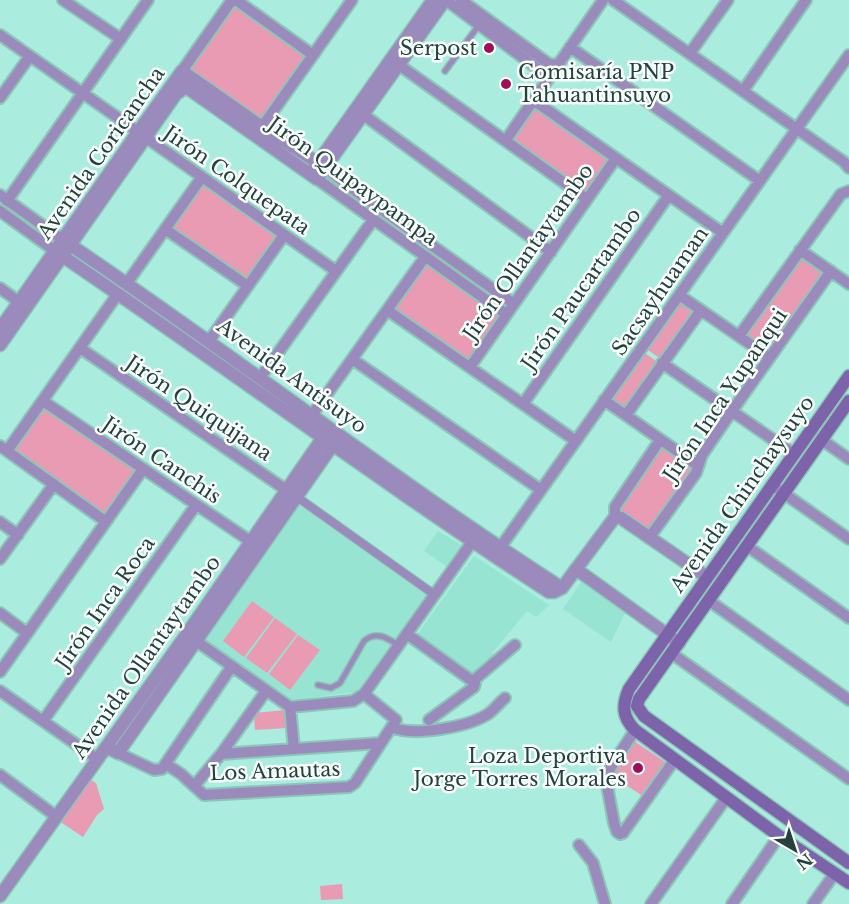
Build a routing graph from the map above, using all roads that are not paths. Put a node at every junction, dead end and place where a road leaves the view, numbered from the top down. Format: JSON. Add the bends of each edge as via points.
{"nodes":[{"id":1,"x":148,"y":0,"type":"edge"},
{"id":2,"x":234,"y":0,"type":"edge"},
{"id":3,"x":352,"y":0,"type":"edge"},
{"id":4,"x":433,"y":0,"type":"edge"},
{"id":5,"x":446,"y":0,"type":"edge"},
{"id":6,"x":461,"y":0,"type":"edge"},
{"id":7,"x":603,"y":0,"type":"edge"},
{"id":8,"x":613,"y":0,"type":"edge"},
{"id":9,"x":806,"y":0,"type":"edge"},
{"id":10,"x":66,"y":1,"type":"edge"},
{"id":11,"x":725,"y":1,"type":"edge"},
{"id":12,"x":479,"y":25,"type":"junction"},
{"id":13,"x":0,"y":35,"type":"edge"},
{"id":14,"x":121,"y":39,"type":"junction"},
{"id":15,"x":570,"y":47,"type":"junction"},
{"id":16,"x":690,"y":53,"type":"junction"},
{"id":17,"x":313,"y":55,"type":"junction"},
{"id":18,"x":849,"y":55,"type":"edge"},
{"id":19,"x":30,"y":56,"type":"junction"},
{"id":20,"x":399,"y":65,"type":"junction"},
{"id":21,"x":555,"y":68,"type":"junction"},
{"id":22,"x":445,"y":71,"type":"dead end"},
{"id":23,"x":182,"y":79,"type":"junction"},
{"id":24,"x":742,"y":90,"type":"junction"},
{"id":25,"x":83,"y":93,"type":"junction"},
{"id":26,"x":0,"y":99,"type":"edge"},
{"id":27,"x":533,"y":100,"type":"junction"},
{"id":28,"x":360,"y":112,"type":"junction"},
{"id":29,"x":262,"y":127,"type":"junction"},
{"id":30,"x":797,"y":129,"type":"junction"},
{"id":31,"x":142,"y":135,"type":"junction"},
{"id":32,"x":506,"y":140,"type":"junction"},
{"id":33,"x":616,"y":158,"type":"junction"},
{"id":34,"x":322,"y":166,"type":"junction"},
{"id":35,"x":849,"y":168,"type":"edge"},
{"id":36,"x":202,"y":177,"type":"junction"},
{"id":37,"x":313,"y":177,"type":"junction"},
{"id":38,"x":760,"y":181,"type":"junction"},
{"id":39,"x":849,"y":191,"type":"edge"},
{"id":40,"x":669,"y":195,"type":"junction"},
{"id":41,"x":4,"y":198,"type":"edge"},
{"id":42,"x":587,"y":200,"type":"junction"},
{"id":43,"x":0,"y":211,"type":"edge"},
{"id":44,"x":373,"y":220,"type":"junction"},
{"id":45,"x":165,"y":229,"type":"junction"},
{"id":46,"x":723,"y":233,"type":"junction"},
{"id":47,"x":284,"y":234,"type":"junction"},
{"id":48,"x":66,"y":243,"type":"junction"},
{"id":49,"x":800,"y":250,"type":"junction"},
{"id":50,"x":550,"y":252,"type":"junction"},
{"id":51,"x":59,"y":254,"type":"junction"},
{"id":52,"x":424,"y":257,"type":"junction"},
{"id":53,"x":336,"y":271,"type":"junction"},
{"id":54,"x":831,"y":272,"type":"junction"},
{"id":55,"x":127,"y":283,"type":"junction"},
{"id":56,"x":849,"y":284,"type":"edge"},
{"id":57,"x":248,"y":286,"type":"junction"},
{"id":58,"x":0,"y":288,"type":"edge"},
{"id":59,"x":117,"y":295,"type":"junction"},
{"id":60,"x":679,"y":295,"type":"junction"},
{"id":61,"x":19,"y":302,"type":"junction"},
{"id":62,"x":514,"y":304,"type":"junction"},
{"id":63,"x":387,"y":310,"type":"junction"},
{"id":64,"x":700,"y":310,"type":"junction"},
{"id":65,"x":506,"y":314,"type":"junction"},
{"id":66,"x":0,"y":328,"type":"edge"},
{"id":67,"x":739,"y":336,"type":"junction"},
{"id":68,"x":209,"y":340,"type":"junction"},
{"id":69,"x":0,"y":345,"type":"edge"},
{"id":70,"x":80,"y":348,"type":"junction"},
{"id":71,"x":769,"y":357,"type":"junction"},
{"id":72,"x":352,"y":359,"type":"junction"},
{"id":73,"x":662,"y":363,"type":"junction"},
{"id":74,"x":470,"y":367,"type":"junction"},
{"id":75,"x":849,"y":376,"type":"edge"},
{"id":76,"x":260,"y":378,"type":"junction"},
{"id":77,"x":604,"y":400,"type":"junction"},
{"id":78,"x":43,"y":401,"type":"junction"},
{"id":79,"x":849,"y":401,"type":"edge"},
{"id":80,"x":523,"y":404,"type":"junction"},
{"id":81,"x":732,"y":411,"type":"junction"},
{"id":82,"x":312,"y":415,"type":"junction"},
{"id":83,"x":626,"y":415,"type":"junction"},
{"id":84,"x":660,"y":440,"type":"junction"},
{"id":85,"x":822,"y":440,"type":"junction"},
{"id":86,"x":576,"y":441,"type":"junction"},
{"id":87,"x":327,"y":443,"type":"junction"},
{"id":88,"x":4,"y":449,"type":"edge"},
{"id":89,"x":794,"y":454,"type":"junction"},
{"id":90,"x":849,"y":459,"type":"edge"},
{"id":91,"x":698,"y":465,"type":"junction"},
{"id":92,"x":143,"y":469,"type":"junction"},
{"id":93,"x":54,"y":484,"type":"junction"},
{"id":94,"x":772,"y":485,"type":"junction"},
{"id":95,"x":286,"y":490,"type":"junction"},
{"id":96,"x":541,"y":490,"type":"junction"},
{"id":97,"x":784,"y":493,"type":"junction"},
{"id":98,"x":297,"y":497,"type":"junction"},
{"id":99,"x":196,"y":505,"type":"junction"},
{"id":100,"x":615,"y":517,"type":"junction"},
{"id":101,"x":105,"y":521,"type":"junction"},
{"id":102,"x":0,"y":522,"type":"edge"},
{"id":103,"x":18,"y":535,"type":"junction"},
{"id":104,"x":650,"y":538,"type":"junction"},
{"id":105,"x":849,"y":539,"type":"edge"},
{"id":106,"x":472,"y":542,"type":"junction"},
{"id":107,"x":256,"y":545,"type":"junction"},
{"id":108,"x":747,"y":546,"type":"junction"},
{"id":109,"x":500,"y":548,"type":"junction"},
{"id":110,"x":0,"y":559,"type":"edge"},
{"id":111,"x":576,"y":569,"type":"junction"},
{"id":112,"x":707,"y":577,"type":"junction"},
{"id":113,"x":562,"y":588,"type":"junction"},
{"id":114,"x":435,"y":595,"type":"junction"},
{"id":115,"x":708,"y":600,"type":"junction"},
{"id":116,"x":0,"y":613,"type":"edge"},
{"id":117,"x":849,"y":618,"type":"edge"},
{"id":118,"x":27,"y":633,"type":"junction"},
{"id":119,"x":407,"y":634,"type":"junction"},
{"id":120,"x":667,"y":634,"type":"junction"},
{"id":121,"x":191,"y":638,"type":"junction"},
{"id":122,"x":515,"y":645,"type":"dead end"},
{"id":123,"x":399,"y":646,"type":"junction"},
{"id":124,"x":675,"y":648,"type":"junction"},
{"id":125,"x":232,"y":666,"type":"junction"},
{"id":126,"x":0,"y":672,"type":"edge"},
{"id":127,"x":473,"y":684,"type":"junction"},
{"id":128,"x":318,"y":685,"type":"dead end"},
{"id":129,"x":0,"y":691,"type":"edge"},
{"id":130,"x":266,"y":691,"type":"junction"},
{"id":131,"x":364,"y":694,"type":"junction"},
{"id":132,"x":505,"y":698,"type":"dead end"},
{"id":133,"x":849,"y":700,"type":"edge"},
{"id":134,"x":290,"y":707,"type":"junction"},
{"id":135,"x":429,"y":720,"type":"dead end"},
{"id":136,"x":43,"y":721,"type":"junction"},
{"id":137,"x":394,"y":723,"type":"junction"},
{"id":138,"x":635,"y":730,"type":"junction"},
{"id":139,"x":381,"y":743,"type":"junction"},
{"id":140,"x":294,"y":749,"type":"junction"},
{"id":141,"x":112,"y":750,"type":"junction"},
{"id":142,"x":221,"y":754,"type":"junction"},
{"id":143,"x":98,"y":759,"type":"junction"},
{"id":144,"x":675,"y":759,"type":"junction"},
{"id":145,"x":165,"y":764,"type":"junction"},
{"id":146,"x":1,"y":778,"type":"edge"},
{"id":147,"x":849,"y":779,"type":"edge"},
{"id":148,"x":195,"y":785,"type":"junction"},
{"id":149,"x":726,"y":798,"type":"junction"},
{"id":150,"x":57,"y":817,"type":"junction"},
{"id":151,"x":779,"y":836,"type":"junction"},
{"id":152,"x":579,"y":845,"type":"dead end"},
{"id":153,"x":847,"y":858,"type":"edge"},
{"id":154,"x":835,"y":873,"type":"junction"},
{"id":155,"x":849,"y":883,"type":"edge"},
{"id":156,"x":0,"y":896,"type":"edge"},
{"id":157,"x":605,"y":904,"type":"edge"},
{"id":158,"x":651,"y":904,"type":"edge"},
{"id":159,"x":732,"y":904,"type":"edge"},
{"id":160,"x":813,"y":904,"type":"edge"}],
"edges":[{"from":1,"to":14,"type":"street"},
{"from":2,"to":17,"type":"street"},
{"from":2,"to":23,"type":"street","name":"Avenida Coricancha"},
{"from":3,"to":17,"type":"street"},
{"from":4,"to":28,"type":"street"},
{"from":5,"to":12,"type":"street"},
{"from":5,"to":20,"type":"street"},
{"from":6,"to":21,"type":"street"},
{"from":7,"to":15,"type":"street"},
{"from":8,"to":16,"type":"street"},
{"from":9,"to":24,"type":"street"},
{"from":10,"to":14,"type":"street"},
{"from":11,"to":16,"type":"street"},
{"from":12,"to":21,"type":"street","via":[[542,72]]},
{"from":12,"to":22,"type":"lane"},
{"from":13,"to":19,"type":"street","name":"Jirón Colquepata"},
{"from":14,"to":25,"type":"street"},
{"from":15,"to":21,"type":"street"},
{"from":15,"to":38,"type":"street"},
{"from":16,"to":24,"type":"street"},
{"from":17,"to":29,"type":"street"},
{"from":18,"to":30,"type":"street","name":"Sacsayhuaman"},
{"from":19,"to":25,"type":"street","name":"Jirón Colquepata"},
{"from":19,"to":26,"type":"street"},
{"from":20,"to":28,"type":"street"},
{"from":20,"to":32,"type":"street"},
{"from":21,"to":27,"type":"street"},
{"from":23,"to":29,"type":"street","name":"Jirón Quipaypampa"},
{"from":23,"to":31,"type":"street","name":"Avenida Coricancha","via":[[176,94]]},
{"from":23,"to":37,"type":"street","name":"Jirón Quipaypampa"},
{"from":24,"to":30,"type":"street"},
{"from":25,"to":31,"type":"street","name":"Jirón Colquepata"},
{"from":25,"to":41,"type":"street"},
{"from":27,"to":32,"type":"street"},
{"from":27,"to":33,"type":"street"},
{"from":28,"to":34,"type":"street"},
{"from":28,"to":50,"type":"street"},
{"from":29,"to":34,"type":"street","name":"Jirón Quipaypampa"},
{"from":30,"to":35,"type":"street"},
{"from":30,"to":38,"type":"street","name":"Sacsayhuaman"},
{"from":31,"to":36,"type":"street","name":"Jirón Colquepata"},
{"from":31,"to":48,"type":"street","name":"Avenida Coricancha"},
{"from":32,"to":42,"type":"street"},
{"from":33,"to":40,"type":"street"},
{"from":33,"to":42,"type":"street","name":"Jirón Ollantaytambo"},
{"from":34,"to":37,"type":"street"},
{"from":34,"to":62,"type":"street"},
{"from":36,"to":45,"type":"street"},
{"from":36,"to":47,"type":"street","name":"Jirón Colquepata"},
{"from":37,"to":44,"type":"street","name":"Jirón Quipaypampa"},
{"from":38,"to":46,"type":"street","name":"Sacsayhuaman"},
{"from":39,"to":49,"type":"street","name":"Jirón Inca Yupanqui","via":[[841,194]]},
{"from":40,"to":46,"type":"street"},
{"from":40,"to":80,"type":"street","name":"Jirón Paucartambo"},
{"from":41,"to":48,"type":"street","name":"Avenida Antisuyo"},
{"from":42,"to":50,"type":"street","name":"Jirón Ollantaytambo"},
{"from":43,"to":51,"type":"street","name":"Avenida Antisuyo"},
{"from":44,"to":52,"type":"street","name":"Jirón Quipaypampa"},
{"from":44,"to":53,"type":"street"},
{"from":45,"to":55,"type":"street"},
{"from":45,"to":57,"type":"street"},
{"from":46,"to":60,"type":"street","name":"Sacsayhuaman"},
{"from":47,"to":53,"type":"street","name":"Jirón Colquepata"},
{"from":47,"to":57,"type":"street"},
{"from":48,"to":51,"type":"street","name":"Avenida Coricancha"},
{"from":48,"to":55,"type":"street","name":"Avenida Antisuyo"},
{"from":49,"to":54,"type":"street"},
{"from":49,"to":67,"type":"street","name":"Jirón Inca Yupanqui"},
{"from":50,"to":62,"type":"street","name":"Jirón Ollantaytambo"},
{"from":51,"to":59,"type":"street","name":"Avenida Antisuyo"},
{"from":51,"to":61,"type":"street","name":"Avenida Coricancha"},
{"from":51,"to":69,"type":"street","name":"Avenida Coricancha"},
{"from":52,"to":63,"type":"street"},
{"from":52,"to":65,"type":"street","name":"Jirón Quipaypampa"},
{"from":53,"to":76,"type":"street"},
{"from":54,"to":56,"type":"street"},
{"from":54,"to":71,"type":"street","name":"Jirón Inca Yupanqui"},
{"from":55,"to":68,"type":"street","name":"Avenida Antisuyo"},
{"from":57,"to":68,"type":"street"},
{"from":58,"to":61,"type":"street"},
{"from":59,"to":70,"type":"street"},
{"from":59,"to":87,"type":"street","name":"Avenida Antisuyo"},
{"from":60,"to":64,"type":"street"},
{"from":60,"to":77,"type":"street","name":"Sacsayhuaman"},
{"from":61,"to":66,"type":"street","name":"Avenida Coricancha"},
{"from":62,"to":65,"type":"street","name":"Jirón Ollantaytambo"},
{"from":63,"to":72,"type":"street"},
{"from":63,"to":74,"type":"street"},
{"from":64,"to":67,"type":"street"},
{"from":64,"to":73,"type":"street"},
{"from":65,"to":74,"type":"street","name":"Jirón Ollantaytambo"},
{"from":67,"to":71,"type":"street"},
{"from":68,"to":76,"type":"street","name":"Avenida Antisuyo"},
{"from":70,"to":78,"type":"street"},
{"from":70,"to":95,"type":"street","name":"Jirón Quiquijana"},
{"from":71,"to":81,"type":"street","name":"Jirón Inca Yupanqui"},
{"from":72,"to":82,"type":"street"},
{"from":72,"to":96,"type":"street"},
{"from":73,"to":81,"type":"street"},
{"from":73,"to":83,"type":"street"},
{"from":74,"to":80,"type":"street"},
{"from":75,"to":89,"type":"main road","name":"Avenida Chinchaysuyo"},
{"from":76,"to":82,"type":"street","name":"Avenida Antisuyo"},
{"from":77,"to":83,"type":"street"},
{"from":77,"to":86,"type":"street","name":"Sacsayhuaman"},
{"from":78,"to":88,"type":"street"},
{"from":78,"to":92,"type":"street","name":"Jirón Canchis"},
{"from":79,"to":85,"type":"main road","name":"Avenida Chinchaysuyo"},
{"from":80,"to":86,"type":"street"},
{"from":81,"to":89,"type":"street"},
{"from":81,"to":91,"type":"street","name":"Jirón Inca Yupanqui"},
{"from":82,"to":109,"type":"street","name":"Avenida Antisuyo"},
{"from":83,"to":84,"type":"street"},
{"from":84,"to":91,"type":"street"},
{"from":84,"to":100,"type":"street","name":"Jirón Inca Yupanqui","via":[[615,507]]},
{"from":85,"to":90,"type":"street"},
{"from":85,"to":97,"type":"main road","name":"Avenida Chinchaysuyo"},
{"from":86,"to":96,"type":"street","name":"Sacsayhuaman"},
{"from":87,"to":95,"type":"street","name":"Avenida Ollantaytambo"},
{"from":87,"to":98,"type":"street","name":"Avenida Ollantaytambo"},
{"from":87,"to":106,"type":"street","name":"Avenida Antisuyo"},
{"from":88,"to":93,"type":"street"},
{"from":89,"to":94,"type":"main road","name":"Avenida Chinchaysuyo"},
{"from":91,"to":104,"type":"street","name":"Jirón Inca Yupanqui"},
{"from":92,"to":99,"type":"street","name":"Jirón Canchis"},
{"from":92,"to":101,"type":"street"},
{"from":93,"to":101,"type":"street"},
{"from":93,"to":103,"type":"street"},
{"from":94,"to":97,"type":"street"},
{"from":94,"to":112,"type":"main road","name":"Avenida Chinchaysuyo"},
{"from":95,"to":98,"type":"street","name":"Jirón Quiquijana"},
{"from":95,"to":107,"type":"street","name":"Avenida Ollantaytambo"},
{"from":96,"to":109,"type":"street","name":"Sacsayhuaman"},
{"from":97,"to":105,"type":"street"},
{"from":97,"to":108,"type":"main road","name":"Avenida Chinchaysuyo"},
{"from":98,"to":107,"type":"street","name":"Avenida Ollantaytambo"},
{"from":98,"to":114,"type":"street"},
{"from":99,"to":107,"type":"street","name":"Jirón Canchis"},
{"from":99,"to":136,"type":"street","name":"Jirón Inca Roca"},
{"from":100,"to":104,"type":"street"},
{"from":100,"to":111,"type":"street"},
{"from":101,"to":118,"type":"street"},
{"from":102,"to":103,"type":"street"},
{"from":103,"to":110,"type":"street"},
{"from":104,"to":112,"type":"street"},
{"from":106,"to":113,"type":"street","name":"Avenida Antisuyo","via":[[549,592]]},
{"from":106,"to":114,"type":"street"},
{"from":107,"to":121,"type":"street","name":"Avenida Ollantaytambo"},
{"from":108,"to":115,"type":"main road","name":"Avenida Chinchaysuyo"},
{"from":108,"to":117,"type":"street"},
{"from":109,"to":113,"type":"street","name":"Avenida Antisuyo"},
{"from":111,"to":113,"type":"street"},
{"from":111,"to":120,"type":"street"},
{"from":112,"to":120,"type":"main road","name":"Avenida Chinchaysuyo"},
{"from":114,"to":119,"type":"street"},
{"from":115,"to":124,"type":"main road","name":"Avenida Chinchaysuyo"},
{"from":115,"to":133,"type":"street"},
{"from":116,"to":118,"type":"street"},
{"from":118,"to":126,"type":"street"},
{"from":119,"to":123,"type":"street"},
{"from":119,"to":127,"type":"street"},
{"from":120,"to":124,"type":"street"},
{"from":120,"to":138,"type":"main road","via":[[625,698],[625,718]]},
{"from":121,"to":125,"type":"street"},
{"from":121,"to":141,"type":"street","name":"Avenida Ollantaytambo"},
{"from":122,"to":127,"type":"street"},
{"from":123,"to":128,"type":"lane","via":[[379,635],[369,637],[340,683],[331,688]]},
{"from":123,"to":131,"type":"street"},
{"from":124,"to":147,"type":"street"},
{"from":124,"to":153,"type":"main road","via":[[639,699],[639,711]]},
{"from":125,"to":130,"type":"street"},
{"from":125,"to":145,"type":"street"},
{"from":127,"to":135,"type":"street"},
{"from":129,"to":136,"type":"street"},
{"from":130,"to":134,"type":"street"},
{"from":130,"to":142,"type":"street"},
{"from":131,"to":134,"type":"street","via":[[353,701]]},
{"from":131,"to":137,"type":"street"},
{"from":132,"to":137,"type":"street","via":[[486,715],[461,724],[414,732],[403,731]]},
{"from":134,"to":140,"type":"street"},
{"from":136,"to":143,"type":"street"},
{"from":137,"to":139,"type":"street","name":"Los Amautas"},
{"from":138,"to":144,"type":"main road"},
{"from":138,"to":144,"type":"street","via":[[610,767],[606,780],[617,832],[623,833]]},
{"from":139,"to":140,"type":"street"},
{"from":139,"to":148,"type":"street","name":"Los Amautas","via":[[349,787],[204,795]]},
{"from":140,"to":142,"type":"street"},
{"from":141,"to":143,"type":"street","name":"Avenida Ollantaytambo"},
{"from":141,"to":145,"type":"street","via":[[153,770],[162,769]]},
{"from":142,"to":148,"type":"street"},
{"from":143,"to":150,"type":"street","name":"Avenida Ollantaytambo"},
{"from":144,"to":149,"type":"main road"},
{"from":145,"to":148,"type":"street","name":"Los Amautas"},
{"from":146,"to":150,"type":"street"},
{"from":149,"to":151,"type":"main road"},
{"from":149,"to":158,"type":"street"},
{"from":150,"to":156,"type":"street","name":"Avenida Ollantaytambo"},
{"from":151,"to":154,"type":"main road"},
{"from":151,"to":159,"type":"street"},
{"from":152,"to":157,"type":"street","via":[[593,863]]},
{"from":154,"to":155,"type":"main road"},
{"from":154,"to":160,"type":"street"}]}
